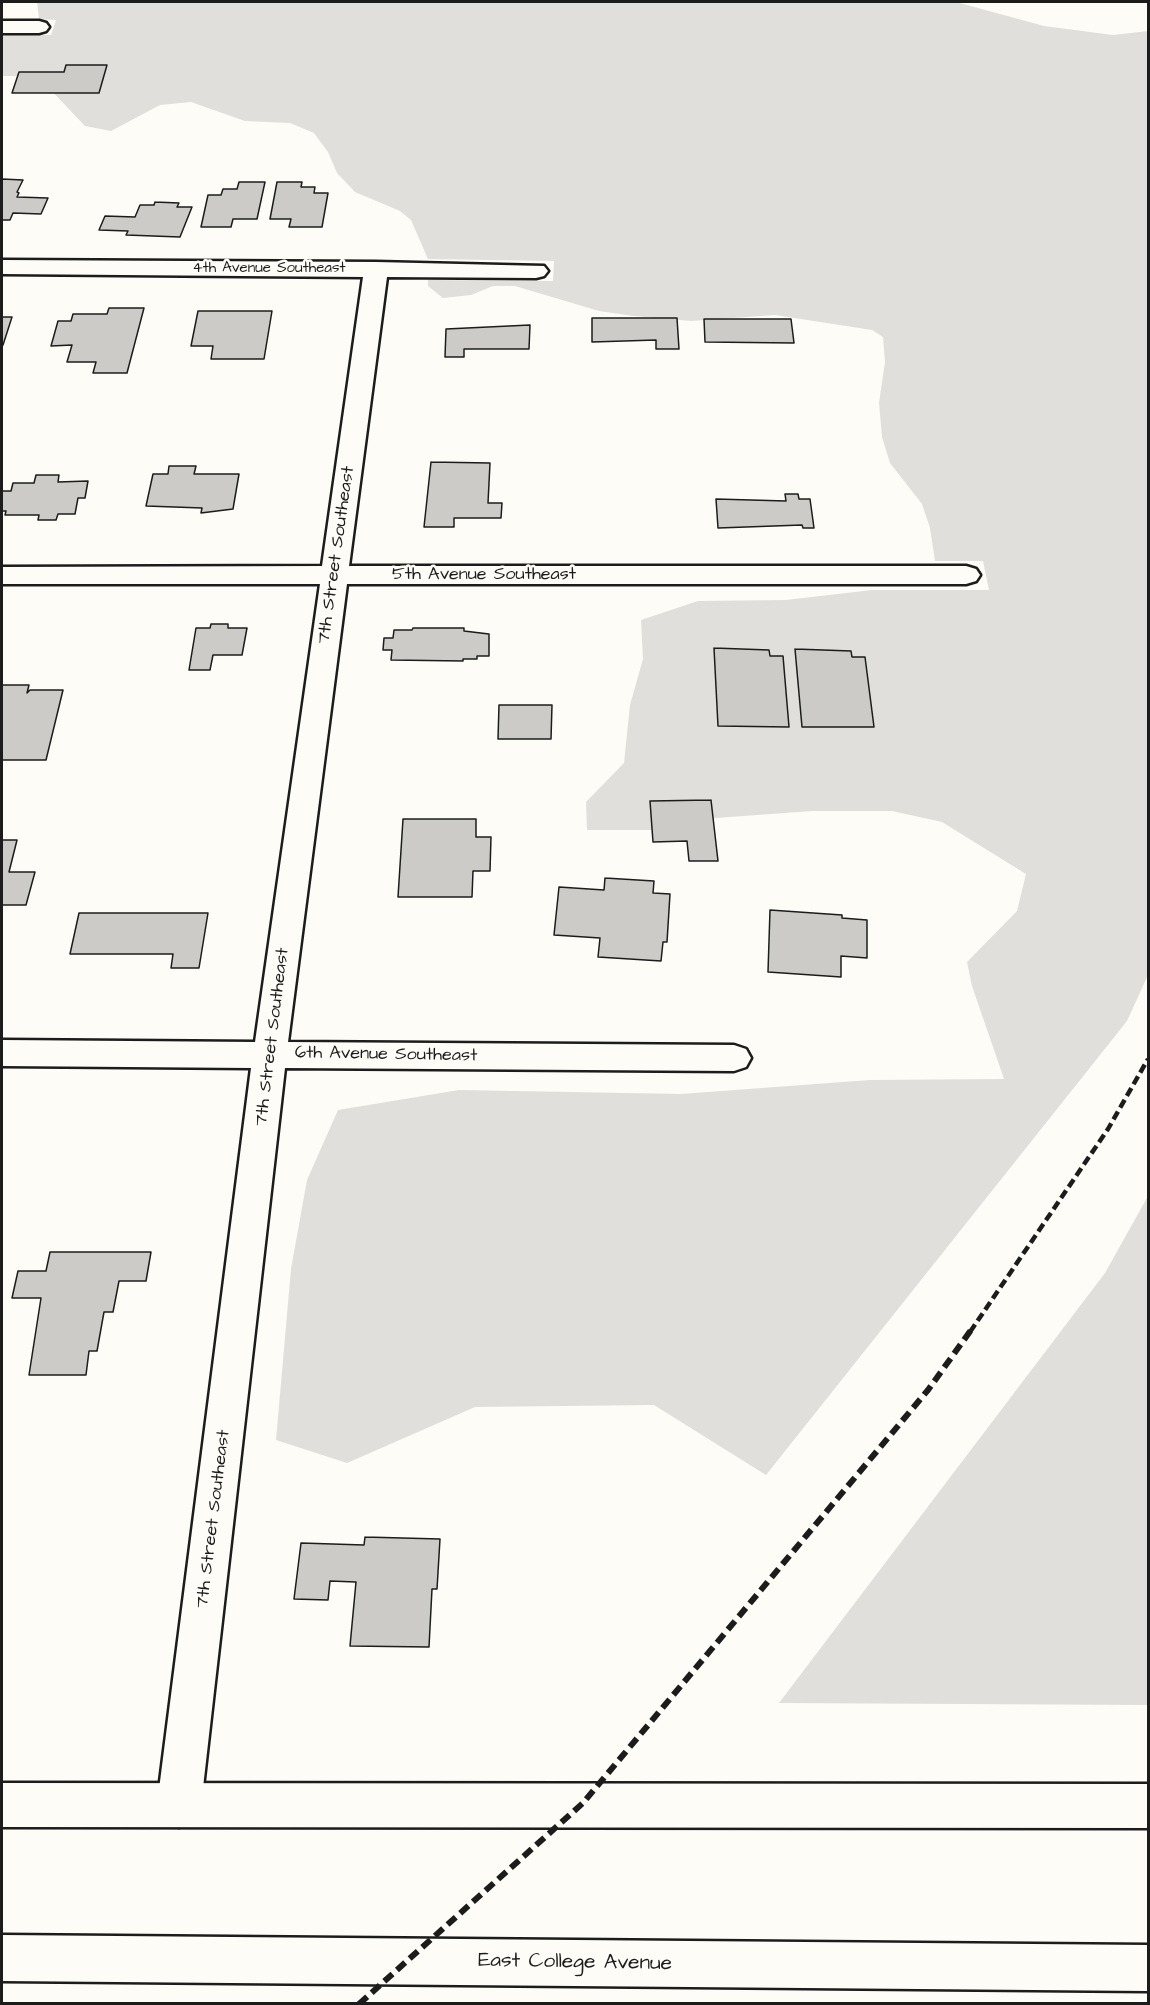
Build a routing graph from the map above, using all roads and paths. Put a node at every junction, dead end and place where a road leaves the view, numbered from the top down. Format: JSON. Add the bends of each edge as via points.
{"nodes":[{"id":1,"x":2,"y":27,"type":"edge"},
{"id":2,"x":39,"y":27,"type":"dead end"},
{"id":3,"x":2,"y":267,"type":"edge"},
{"id":4,"x":376,"y":269,"type":"junction"},
{"id":5,"x":536,"y":271,"type":"dead end"},
{"id":6,"x":2,"y":575,"type":"edge"},
{"id":7,"x":334,"y":575,"type":"junction"},
{"id":8,"x":966,"y":575,"type":"dead end"},
{"id":9,"x":2,"y":1053,"type":"edge"},
{"id":10,"x":270,"y":1053,"type":"junction"},
{"id":11,"x":734,"y":1058,"type":"dead end"},
{"id":12,"x":2,"y":1805,"type":"edge"},
{"id":13,"x":179,"y":1805,"type":"junction"},
{"id":14,"x":1149,"y":1806,"type":"edge"},
{"id":15,"x":2,"y":1958,"type":"edge"},
{"id":16,"x":1149,"y":1968,"type":"edge"}],
"edges":[{"from":1,"to":2,"type":"street"},
{"from":3,"to":4,"type":"street","name":"4th Avenue Southeast"},
{"from":4,"to":5,"type":"street","name":"4th Avenue Southeast"},
{"from":4,"to":7,"type":"street","name":"7th Street Southeast"},
{"from":6,"to":7,"type":"street","name":"5th Avenue Southeast"},
{"from":7,"to":8,"type":"street","name":"5th Avenue Southeast"},
{"from":7,"to":10,"type":"street","name":"7th Street Southeast"},
{"from":9,"to":10,"type":"street","name":"6th Avenue Southeast"},
{"from":10,"to":11,"type":"street","name":"6th Avenue Southeast"},
{"from":10,"to":13,"type":"street","name":"7th Street Southeast"},
{"from":12,"to":13,"type":"street"},
{"from":13,"to":14,"type":"street"},
{"from":15,"to":16,"type":"street","name":"East College Avenue"}]}
